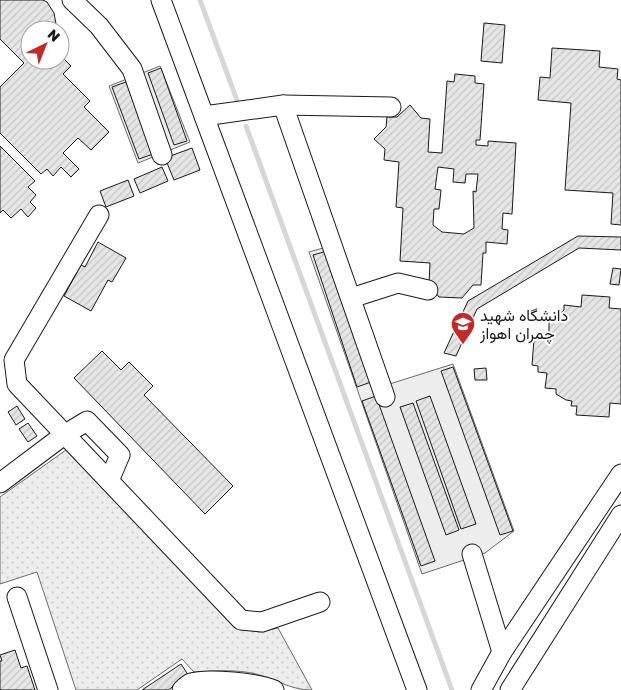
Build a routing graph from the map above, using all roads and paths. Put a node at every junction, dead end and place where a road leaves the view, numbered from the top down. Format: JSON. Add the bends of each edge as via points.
{"nodes":[{"id":1,"x":72,"y":0,"type":"edge"},
{"id":2,"x":161,"y":0,"type":"edge"},
{"id":3,"x":283,"y":105,"type":"junction"},
{"id":4,"x":391,"y":106,"type":"dead end"},
{"id":5,"x":204,"y":116,"type":"junction"},
{"id":6,"x":162,"y":155,"type":"dead end"},
{"id":7,"x":99,"y":216,"type":"dead end"},
{"id":8,"x":428,"y":290,"type":"dead end"},
{"id":9,"x":351,"y":298,"type":"junction"},
{"id":10,"x":385,"y":397,"type":"dead end"},
{"id":11,"x":64,"y":435,"type":"junction"},
{"id":12,"x":621,"y":474,"type":"edge"},
{"id":13,"x":109,"y":482,"type":"junction"},
{"id":14,"x":0,"y":483,"type":"edge"},
{"id":15,"x":621,"y":515,"type":"edge"},
{"id":16,"x":472,"y":554,"type":"dead end"},
{"id":17,"x":17,"y":597,"type":"dead end"},
{"id":18,"x":320,"y":602,"type":"dead end"},
{"id":19,"x":502,"y":652,"type":"junction"},
{"id":20,"x":48,"y":690,"type":"edge"},
{"id":21,"x":182,"y":690,"type":"edge"},
{"id":22,"x":274,"y":690,"type":"edge"},
{"id":23,"x":417,"y":690,"type":"edge"},
{"id":24,"x":481,"y":690,"type":"edge"},
{"id":25,"x":510,"y":690,"type":"edge"}],
"edges":[{"from":1,"to":6,"type":"lane","via":[[99,26],[132,69]]},
{"from":2,"to":5,"type":"lane"},
{"from":3,"to":4,"type":"lane"},
{"from":3,"to":5,"type":"lane"},
{"from":3,"to":9,"type":"lane"},
{"from":5,"to":23,"type":"lane"},
{"from":7,"to":11,"type":"lane","via":[[14,360],[17,384]]},
{"from":8,"to":9,"type":"lane","via":[[398,283]]},
{"from":9,"to":10,"type":"lane"},
{"from":11,"to":13,"type":"lane"},
{"from":11,"to":13,"type":"lane","via":[[87,421],[120,454]]},
{"from":11,"to":14,"type":"lane"},
{"from":12,"to":19,"type":"lane"},
{"from":13,"to":18,"type":"lane","via":[[241,620],[262,622]]},
{"from":15,"to":25,"type":"lane"},
{"from":16,"to":19,"type":"lane"},
{"from":17,"to":20,"type":"lane"},
{"from":19,"to":24,"type":"lane"},
{"from":21,"to":22,"type":"lane","via":[[191,683],[226,682],[267,686]]}]}
